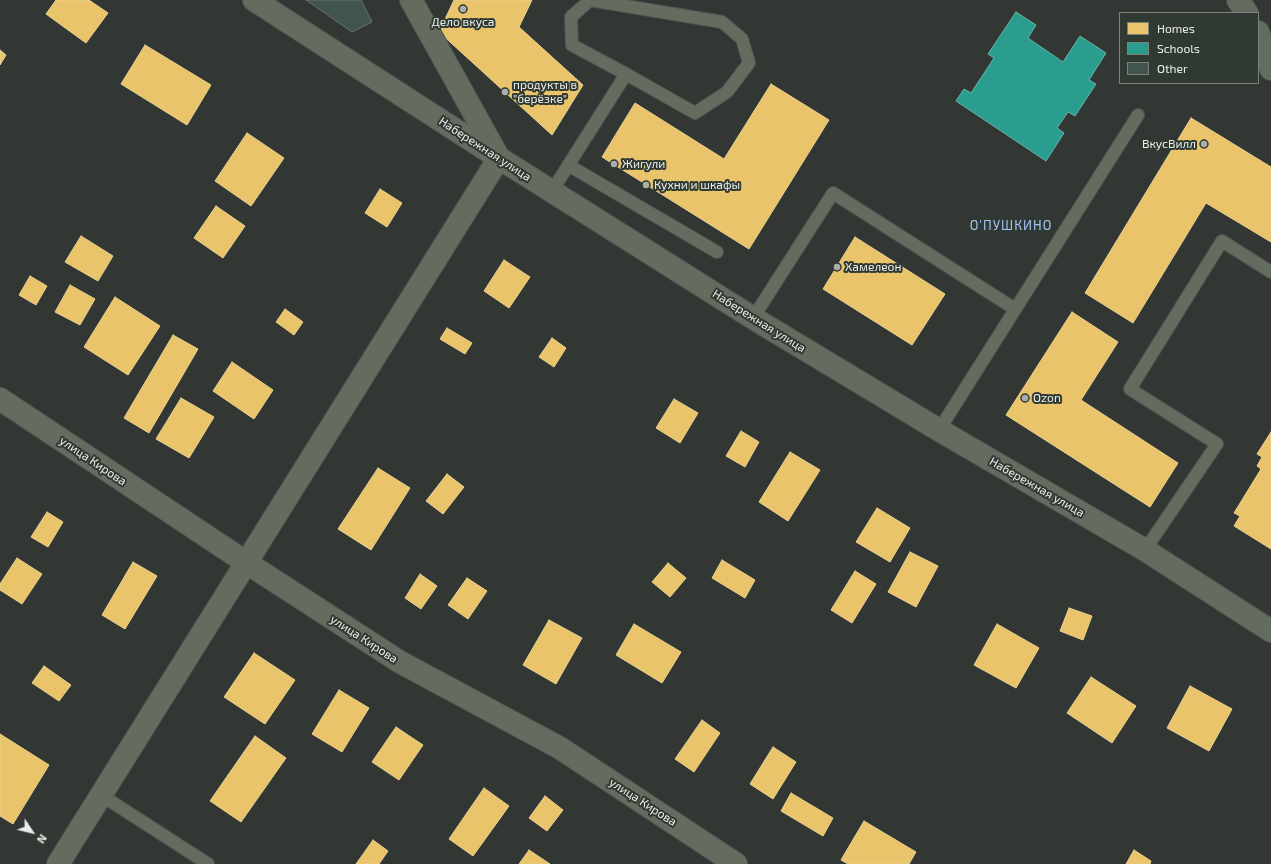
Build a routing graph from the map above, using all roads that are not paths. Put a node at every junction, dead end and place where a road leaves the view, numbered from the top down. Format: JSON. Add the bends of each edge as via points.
{"nodes":[{"id":1,"x":254,"y":0,"type":"edge"},
{"id":2,"x":411,"y":0,"type":"edge"},
{"id":3,"x":1238,"y":0,"type":"edge"},
{"id":4,"x":1246,"y":12,"type":"edge"},
{"id":5,"x":1259,"y":35,"type":"edge"},
{"id":6,"x":1271,"y":69,"type":"edge"},
{"id":7,"x":626,"y":74,"type":"junction"},
{"id":8,"x":1138,"y":115,"type":"dead end"},
{"id":9,"x":499,"y":158,"type":"junction"},
{"id":10,"x":568,"y":165,"type":"junction"},
{"id":11,"x":552,"y":191,"type":"junction"},
{"id":12,"x":717,"y":252,"type":"dead end"},
{"id":13,"x":1271,"y":272,"type":"edge"},
{"id":14,"x":1015,"y":309,"type":"junction"},
{"id":15,"x":753,"y":318,"type":"junction"},
{"id":16,"x":0,"y":399,"type":"edge"},
{"id":17,"x":939,"y":430,"type":"junction"},
{"id":18,"x":1145,"y":550,"type":"junction"},
{"id":19,"x":247,"y":563,"type":"junction"},
{"id":20,"x":1271,"y":632,"type":"edge"},
{"id":21,"x":100,"y":795,"type":"junction"},
{"id":22,"x":58,"y":864,"type":"edge"},
{"id":23,"x":208,"y":864,"type":"edge"},
{"id":24,"x":736,"y":864,"type":"edge"}],
"edges":[{"from":1,"to":9,"type":"street","name":"Набережная улица"},
{"from":2,"to":9,"type":"street"},
{"from":3,"to":4,"type":"street"},
{"from":5,"to":6,"type":"street"},
{"from":7,"to":7,"type":"lane","via":[[695,113],[727,92],[749,63],[742,39],[722,22],[590,0],[571,17],[572,45]]},
{"from":7,"to":10,"type":"lane"},
{"from":8,"to":14,"type":"lane"},
{"from":9,"to":11,"type":"street","name":"Набережная улица"},
{"from":9,"to":19,"type":"street"},
{"from":10,"to":11,"type":"lane"},
{"from":10,"to":12,"type":"lane"},
{"from":11,"to":15,"type":"street","name":"Набережная улица"},
{"from":13,"to":18,"type":"lane","via":[[1222,241],[1130,389],[1217,444]]},
{"from":14,"to":15,"type":"lane","via":[[833,193]]},
{"from":14,"to":17,"type":"lane"},
{"from":15,"to":17,"type":"street","name":"Набережная улица"},
{"from":16,"to":19,"type":"street","name":"улица Кирова"},
{"from":17,"to":18,"type":"street","name":"Набережная улица"},
{"from":18,"to":20,"type":"street","name":"Набережная улица"},
{"from":19,"to":21,"type":"street"},
{"from":19,"to":24,"type":"street","name":"улица Кирова","via":[[400,662],[560,748]]},
{"from":21,"to":22,"type":"street"},
{"from":21,"to":23,"type":"lane"}]}
